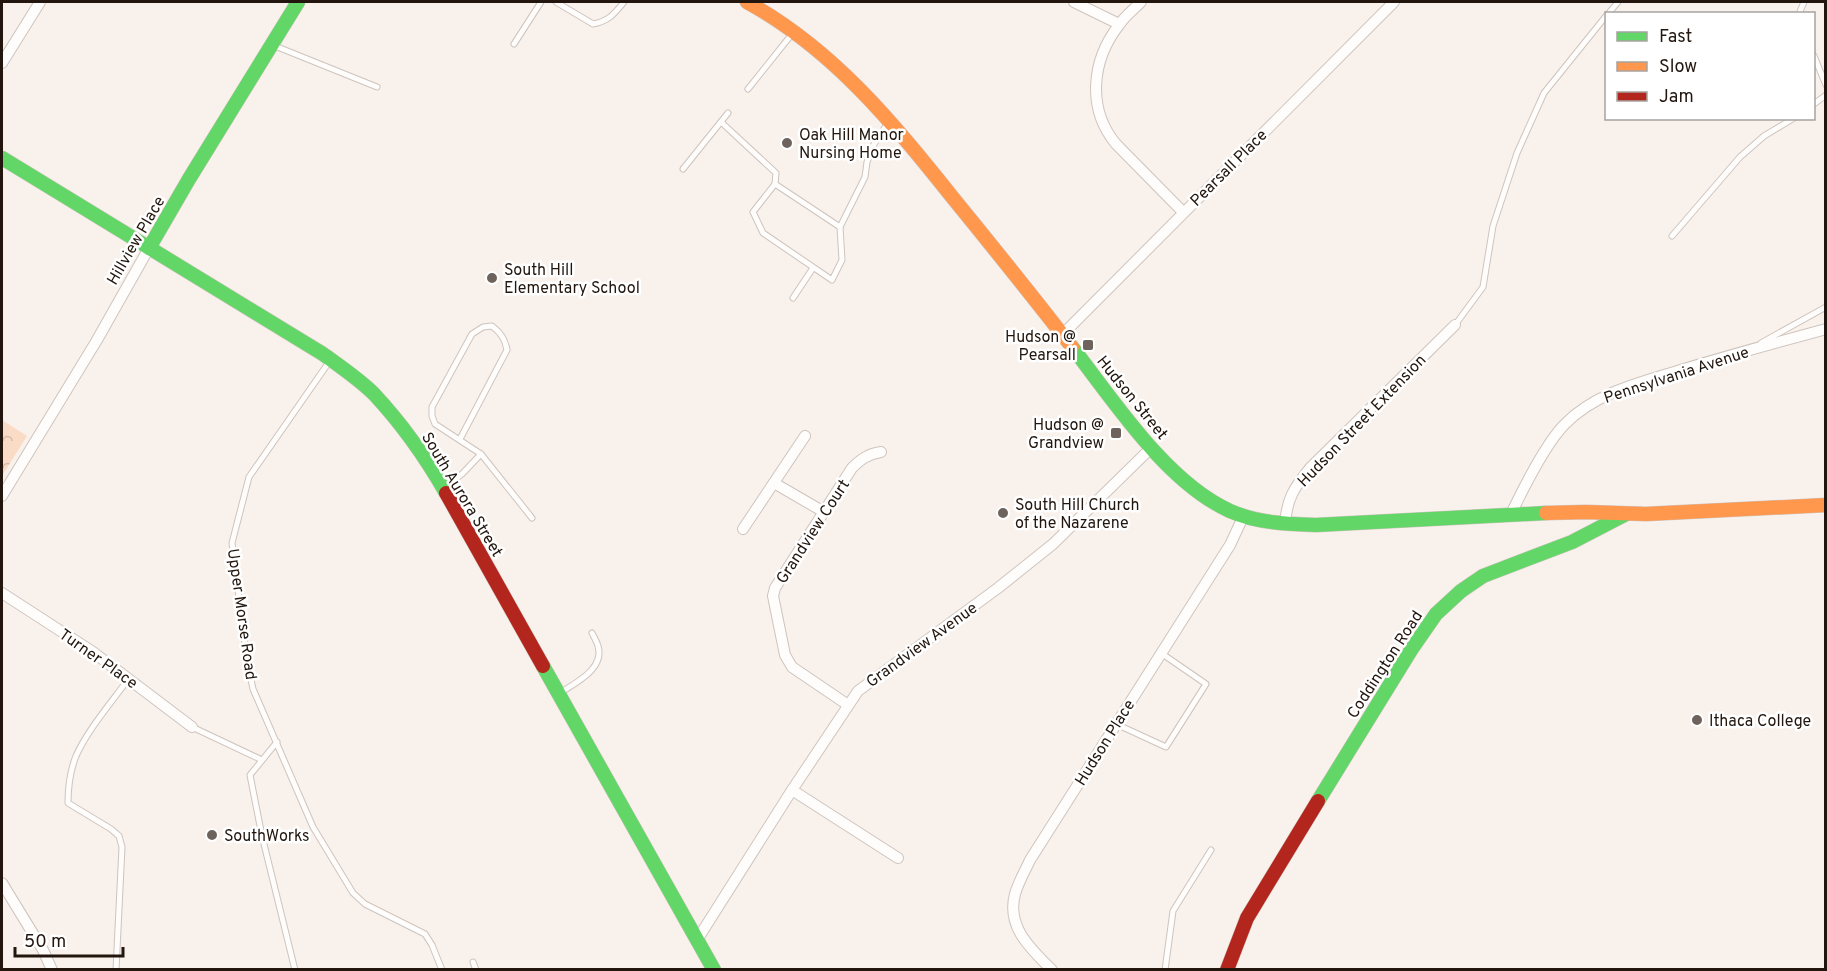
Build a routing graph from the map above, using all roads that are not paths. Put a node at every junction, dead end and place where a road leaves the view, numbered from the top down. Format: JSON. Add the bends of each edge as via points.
{"nodes":[{"id":1,"x":40,"y":2,"type":"edge"},
{"id":2,"x":298,"y":2,"type":"edge"},
{"id":3,"x":541,"y":2,"type":"edge"},
{"id":4,"x":555,"y":2,"type":"edge"},
{"id":5,"x":624,"y":2,"type":"edge"},
{"id":6,"x":747,"y":2,"type":"edge"},
{"id":7,"x":1074,"y":2,"type":"edge"},
{"id":8,"x":1141,"y":2,"type":"edge"},
{"id":9,"x":1394,"y":2,"type":"edge"},
{"id":10,"x":1605,"y":17,"type":"edge"},
{"id":11,"x":1119,"y":24,"type":"junction"},
{"id":12,"x":794,"y":31,"type":"junction"},
{"id":13,"x":272,"y":44,"type":"junction"},
{"id":14,"x":514,"y":44,"type":"dead end"},
{"id":15,"x":1815,"y":58,"type":"edge"},
{"id":16,"x":2,"y":63,"type":"edge"},
{"id":17,"x":1826,"y":85,"type":"edge"},
{"id":18,"x":377,"y":87,"type":"dead end"},
{"id":19,"x":748,"y":89,"type":"dead end"},
{"id":20,"x":728,"y":113,"type":"dead end"},
{"id":21,"x":1791,"y":120,"type":"edge"},
{"id":22,"x":890,"y":121,"type":"junction"},
{"id":23,"x":721,"y":122,"type":"junction"},
{"id":24,"x":2,"y":159,"type":"edge"},
{"id":25,"x":682,"y":169,"type":"dead end"},
{"id":26,"x":776,"y":184,"type":"junction"},
{"id":27,"x":1183,"y":212,"type":"junction"},
{"id":28,"x":840,"y":227,"type":"junction"},
{"id":29,"x":1672,"y":236,"type":"dead end"},
{"id":30,"x":149,"y":248,"type":"junction"},
{"id":31,"x":813,"y":268,"type":"junction"},
{"id":32,"x":793,"y":298,"type":"dead end"},
{"id":33,"x":1826,"y":307,"type":"edge"},
{"id":34,"x":1455,"y":325,"type":"joint"},
{"id":35,"x":1826,"y":329,"type":"edge"},
{"id":36,"x":1062,"y":334,"type":"junction"},
{"id":37,"x":1750,"y":349,"type":"junction"},
{"id":38,"x":331,"y":360,"type":"junction"},
{"id":39,"x":805,"y":436,"type":"dead end"},
{"id":40,"x":460,"y":439,"type":"junction"},
{"id":41,"x":1152,"y":447,"type":"junction"},
{"id":42,"x":881,"y":452,"type":"dead end"},
{"id":43,"x":481,"y":454,"type":"junction"},
{"id":44,"x":774,"y":483,"type":"junction"},
{"id":45,"x":443,"y":488,"type":"junction"},
{"id":46,"x":2,"y":496,"type":"edge"},
{"id":47,"x":1826,"y":505,"type":"edge"},
{"id":48,"x":824,"y":512,"type":"junction"},
{"id":49,"x":1629,"y":512,"type":"junction"},
{"id":50,"x":1511,"y":514,"type":"junction"},
{"id":51,"x":1244,"y":515,"type":"junction"},
{"id":52,"x":532,"y":518,"type":"dead end"},
{"id":53,"x":1285,"y":525,"type":"junction"},
{"id":54,"x":743,"y":530,"type":"dead end"},
{"id":55,"x":2,"y":593,"type":"edge"},
{"id":56,"x":592,"y":633,"type":"dead end"},
{"id":57,"x":1161,"y":653,"type":"junction"},
{"id":58,"x":129,"y":678,"type":"junction"},
{"id":59,"x":559,"y":694,"type":"junction"},
{"id":60,"x":848,"y":705,"type":"junction"},
{"id":61,"x":1116,"y":724,"type":"junction"},
{"id":62,"x":192,"y":728,"type":"joint"},
{"id":63,"x":277,"y":742,"type":"junction"},
{"id":64,"x":262,"y":760,"type":"junction"},
{"id":65,"x":792,"y":790,"type":"junction"},
{"id":66,"x":1211,"y":850,"type":"dead end"},
{"id":67,"x":898,"y":858,"type":"dead end"},
{"id":68,"x":2,"y":883,"type":"edge"},
{"id":69,"x":697,"y":940,"type":"junction"},
{"id":70,"x":473,"y":962,"type":"dead end"},
{"id":71,"x":52,"y":969,"type":"edge"},
{"id":72,"x":116,"y":969,"type":"edge"},
{"id":73,"x":295,"y":969,"type":"edge"},
{"id":74,"x":442,"y":969,"type":"edge"},
{"id":75,"x":476,"y":969,"type":"edge"},
{"id":76,"x":714,"y":969,"type":"edge"},
{"id":77,"x":1052,"y":969,"type":"edge"},
{"id":78,"x":1165,"y":969,"type":"edge"},
{"id":79,"x":1227,"y":969,"type":"edge"}],
"edges":[{"from":1,"to":16,"type":"street"},
{"from":2,"to":13,"type":"street","name":"Hillview Place"},
{"from":3,"to":14,"type":"lane"},
{"from":4,"to":5,"type":"lane","via":[[593,24],[604,22]]},
{"from":6,"to":12,"type":"street","name":"Hudson Street"},
{"from":7,"to":11,"type":"street"},
{"from":8,"to":11,"type":"street"},
{"from":9,"to":27,"type":"street","name":"Pearsall Place"},
{"from":10,"to":34,"type":"lane","via":[[1544,93],[1517,153],[1493,226],[1483,287]]},
{"from":11,"to":27,"type":"street","via":[[1098,70],[1095,100],[1100,118],[1116,144]]},
{"from":12,"to":19,"type":"lane"},
{"from":12,"to":22,"type":"street","name":"Hudson Street","via":[[849,77]]},
{"from":13,"to":18,"type":"lane"},
{"from":13,"to":30,"type":"street","name":"Hillview Place"},
{"from":15,"to":17,"type":"lane"},
{"from":20,"to":23,"type":"lane"},
{"from":21,"to":29,"type":"lane","via":[[1740,157]]},
{"from":22,"to":28,"type":"lane","via":[[874,144],[865,177]]},
{"from":22,"to":36,"type":"street","name":"Hudson Street"},
{"from":23,"to":25,"type":"lane"},
{"from":23,"to":26,"type":"lane","via":[[776,173]]},
{"from":24,"to":30,"type":"street","name":"South Aurora Street"},
{"from":26,"to":28,"type":"lane"},
{"from":26,"to":31,"type":"lane","via":[[753,212],[763,233]]},
{"from":27,"to":36,"type":"street","name":"Pearsall Place"},
{"from":28,"to":31,"type":"lane","via":[[842,260],[832,280]]},
{"from":30,"to":38,"type":"street","name":"South Aurora Street"},
{"from":30,"to":46,"type":"street","name":"Hillview Place"},
{"from":31,"to":32,"type":"lane"},
{"from":33,"to":37,"type":"lane"},
{"from":34,"to":53,"type":"street","name":"Hudson Street Extension","via":[[1310,468],[1289,497]]},
{"from":35,"to":37,"type":"street","name":"Pennsylvania Avenue"},
{"from":36,"to":41,"type":"street","name":"Hudson Street"},
{"from":37,"to":50,"type":"street","name":"Pennsylvania Avenue","via":[[1624,388],[1579,411],[1550,443]]},
{"from":38,"to":45,"type":"street","name":"South Aurora Street","via":[[354,376],[391,413]]},
{"from":38,"to":63,"type":"lane","name":"Upper Morse Road","via":[[249,477],[232,543],[253,689]]},
{"from":39,"to":44,"type":"street"},
{"from":40,"to":40,"type":"lane","via":[[435,423],[432,407],[472,334],[492,326],[505,341],[507,351]]},
{"from":40,"to":43,"type":"lane"},
{"from":41,"to":51,"type":"street","name":"Hudson Street","via":[[1200,493]]},
{"from":41,"to":60,"type":"street","name":"Grandview Avenue","via":[[1053,544],[868,682]]},
{"from":42,"to":48,"type":"street","name":"Grandview Court","via":[[860,459]]},
{"from":43,"to":45,"type":"lane"},
{"from":43,"to":52,"type":"lane"},
{"from":44,"to":48,"type":"street"},
{"from":44,"to":54,"type":"street"},
{"from":45,"to":59,"type":"street","name":"South Aurora Street"},
{"from":47,"to":49,"type":"street"},
{"from":48,"to":60,"type":"street","name":"Grandview Court","via":[[773,596],[788,662]]},
{"from":49,"to":50,"type":"street","name":"Hudson Street"},
{"from":49,"to":79,"type":"street","name":"Coddington Road","via":[[1572,542],[1483,576],[1436,614],[1272,875],[1247,918]]},
{"from":50,"to":53,"type":"street","name":"Hudson Street"},
{"from":51,"to":53,"type":"street","name":"Hudson Street"},
{"from":51,"to":57,"type":"street","name":"Hudson Place","via":[[1230,545]]},
{"from":55,"to":58,"type":"street","name":"Turner Place"},
{"from":56,"to":59,"type":"lane","via":[[599,648],[594,667]]},
{"from":57,"to":61,"type":"street","name":"Hudson Place"},
{"from":57,"to":61,"type":"lane","via":[[1206,684],[1166,747]]},
{"from":58,"to":62,"type":"street","name":"Turner Place"},
{"from":58,"to":72,"type":"lane","via":[[76,757],[68,785],[68,803],[111,829],[122,847]]},
{"from":59,"to":69,"type":"street","name":"South Aurora Street"},
{"from":60,"to":65,"type":"street","name":"Grandview Avenue"},
{"from":61,"to":77,"type":"street","name":"Hudson Place","via":[[1030,860],[1015,894],[1016,926],[1028,946]]},
{"from":62,"to":64,"type":"lane"},
{"from":63,"to":64,"type":"lane"},
{"from":63,"to":74,"type":"lane","name":"Upper Morse Road","via":[[313,827],[353,893],[365,904],[425,934]]},
{"from":64,"to":73,"type":"lane","via":[[250,775]]},
{"from":65,"to":67,"type":"street"},
{"from":65,"to":69,"type":"street","name":"Grandview Avenue"},
{"from":66,"to":78,"type":"lane","via":[[1173,911]]},
{"from":68,"to":71,"type":"street"},
{"from":69,"to":76,"type":"street","name":"South Aurora Street"},
{"from":70,"to":75,"type":"lane"}]}
